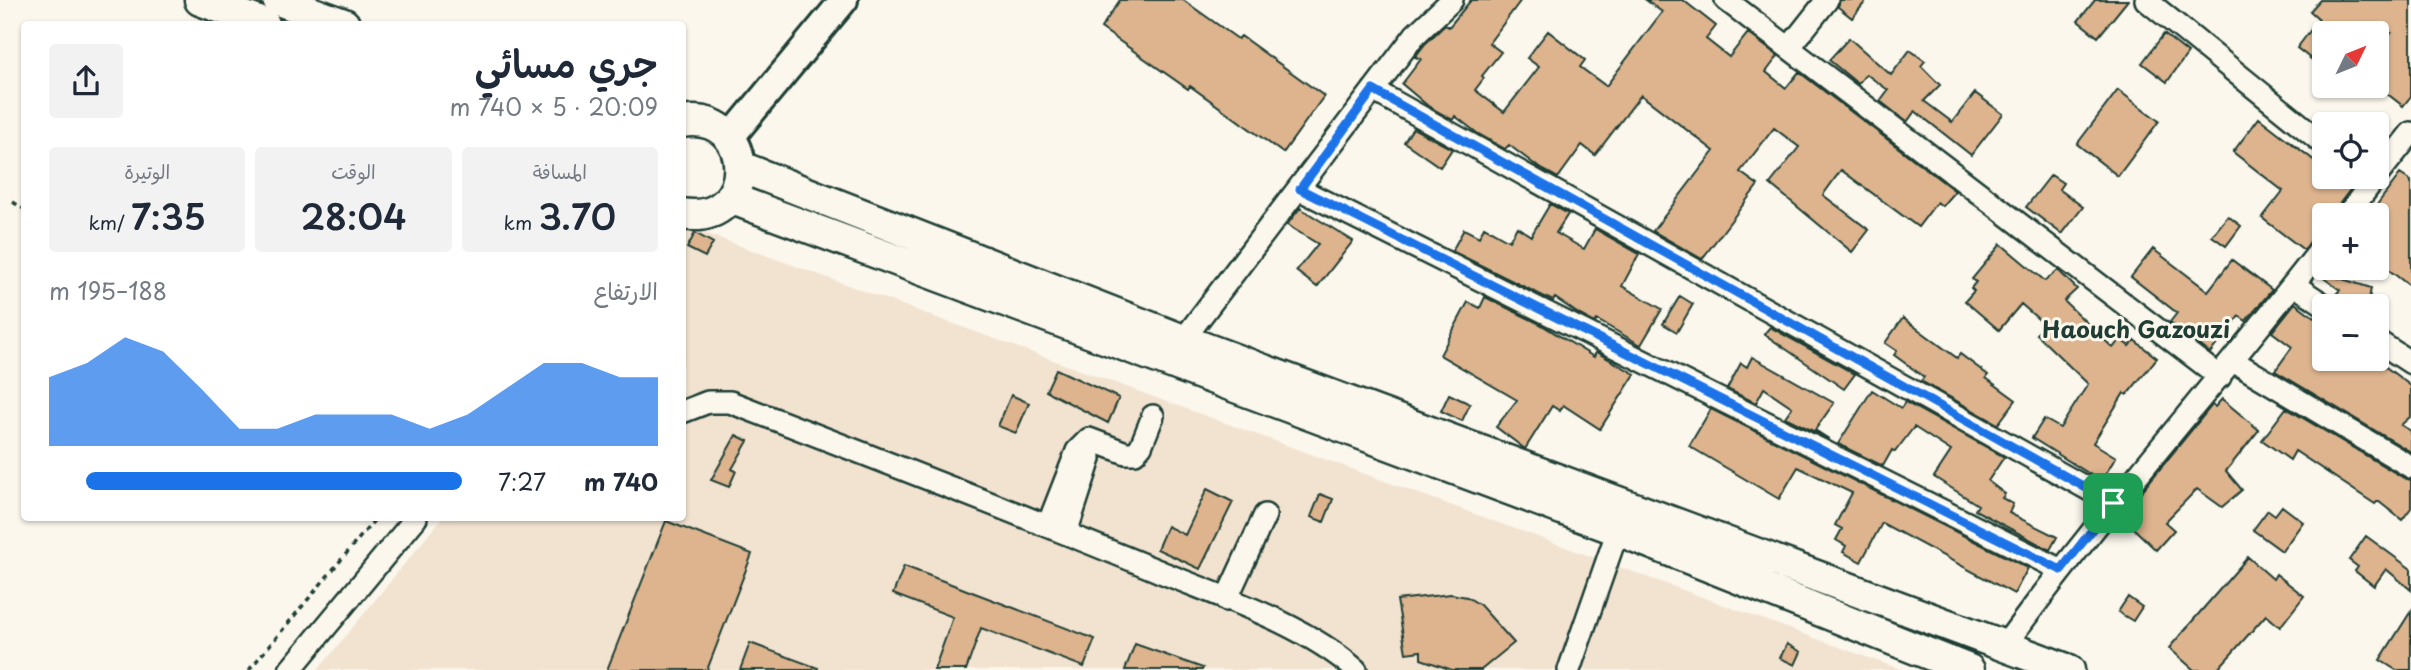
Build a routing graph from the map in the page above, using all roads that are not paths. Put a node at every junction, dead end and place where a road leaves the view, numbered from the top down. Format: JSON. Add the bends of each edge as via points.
{"nodes":[{"id":1,"x":200,"y":0,"type":"edge"},
{"id":2,"x":278,"y":0,"type":"edge"},
{"id":3,"x":844,"y":0,"type":"edge"},
{"id":4,"x":1452,"y":0,"type":"edge"},
{"id":5,"x":1726,"y":0,"type":"edge"},
{"id":6,"x":1827,"y":0,"type":"edge"},
{"id":7,"x":2146,"y":0,"type":"edge"},
{"id":8,"x":256,"y":21,"type":"edge"},
{"id":9,"x":336,"y":21,"type":"edge"},
{"id":10,"x":1789,"y":48,"type":"junction"},
{"id":11,"x":1373,"y":90,"type":"junction"},
{"id":12,"x":686,"y":121,"type":"edge"},
{"id":13,"x":2411,"y":133,"type":"edge"},
{"id":14,"x":2312,"y":134,"type":"edge"},
{"id":15,"x":730,"y":138,"type":"junction"},
{"id":16,"x":2389,"y":158,"type":"edge"},
{"id":17,"x":741,"y":167,"type":"junction"},
{"id":18,"x":1300,"y":189,"type":"junction"},
{"id":19,"x":730,"y":198,"type":"junction"},
{"id":20,"x":686,"y":214,"type":"edge"},
{"id":21,"x":2312,"y":261,"type":"edge"},
{"id":22,"x":2294,"y":285,"type":"junction"},
{"id":23,"x":2312,"y":297,"type":"edge"},
{"id":24,"x":1183,"y":340,"type":"junction"},
{"id":25,"x":2389,"y":349,"type":"edge"},
{"id":26,"x":2411,"y":363,"type":"edge"},
{"id":27,"x":2227,"y":369,"type":"junction"},
{"id":28,"x":686,"y":410,"type":"edge"},
{"id":29,"x":1153,"y":416,"type":"dead end"},
{"id":30,"x":2411,"y":467,"type":"edge"},
{"id":31,"x":2113,"y":503,"type":"junction"},
{"id":32,"x":1265,"y":515,"type":"dead end"},
{"id":33,"x":414,"y":521,"type":"edge"},
{"id":34,"x":1057,"y":529,"type":"junction"},
{"id":35,"x":1618,"y":530,"type":"junction"},
{"id":36,"x":2061,"y":570,"type":"junction"},
{"id":37,"x":1226,"y":600,"type":"junction"},
{"id":38,"x":2005,"y":645,"type":"junction"},
{"id":39,"x":290,"y":670,"type":"edge"},
{"id":40,"x":1356,"y":670,"type":"edge"},
{"id":41,"x":1569,"y":670,"type":"edge"},
{"id":42,"x":1966,"y":670,"type":"edge"},
{"id":43,"x":2069,"y":670,"type":"edge"}],
"edges":[{"from":1,"to":8,"type":"highway"},
{"from":2,"to":9,"type":"highway"},
{"from":3,"to":15,"type":"main road"},
{"from":4,"to":11,"type":"street","via":[[1415,35]]},
{"from":5,"to":10,"type":"street"},
{"from":6,"to":10,"type":"street"},
{"from":7,"to":14,"type":"street"},
{"from":10,"to":27,"type":"street"},
{"from":11,"to":18,"type":"street"},
{"from":11,"to":31,"type":"street"},
{"from":12,"to":15,"type":"highway","via":[[713,125]]},
{"from":13,"to":16,"type":"street"},
{"from":15,"to":17,"type":"highway"},
{"from":17,"to":19,"type":"highway"},
{"from":17,"to":24,"type":"highway"},
{"from":18,"to":24,"type":"street"},
{"from":18,"to":36,"type":"street"},
{"from":19,"to":20,"type":"highway","via":[[705,214]]},
{"from":19,"to":35,"type":"highway"},
{"from":21,"to":22,"type":"street"},
{"from":22,"to":23,"type":"street"},
{"from":22,"to":27,"type":"street"},
{"from":24,"to":38,"type":"highway"},
{"from":25,"to":26,"type":"street"},
{"from":27,"to":30,"type":"street"},
{"from":27,"to":31,"type":"street"},
{"from":28,"to":34,"type":"street","via":[[708,402],[730,402]]},
{"from":29,"to":34,"type":"street","via":[[1135,453],[1089,439],[1077,451]]},
{"from":31,"to":36,"type":"street"},
{"from":32,"to":37,"type":"street"},
{"from":33,"to":39,"type":"street"},
{"from":34,"to":37,"type":"street"},
{"from":35,"to":41,"type":"street"},
{"from":35,"to":42,"type":"highway"},
{"from":36,"to":38,"type":"street"},
{"from":37,"to":40,"type":"street","via":[[1306,636]]},
{"from":38,"to":43,"type":"highway"}]}
